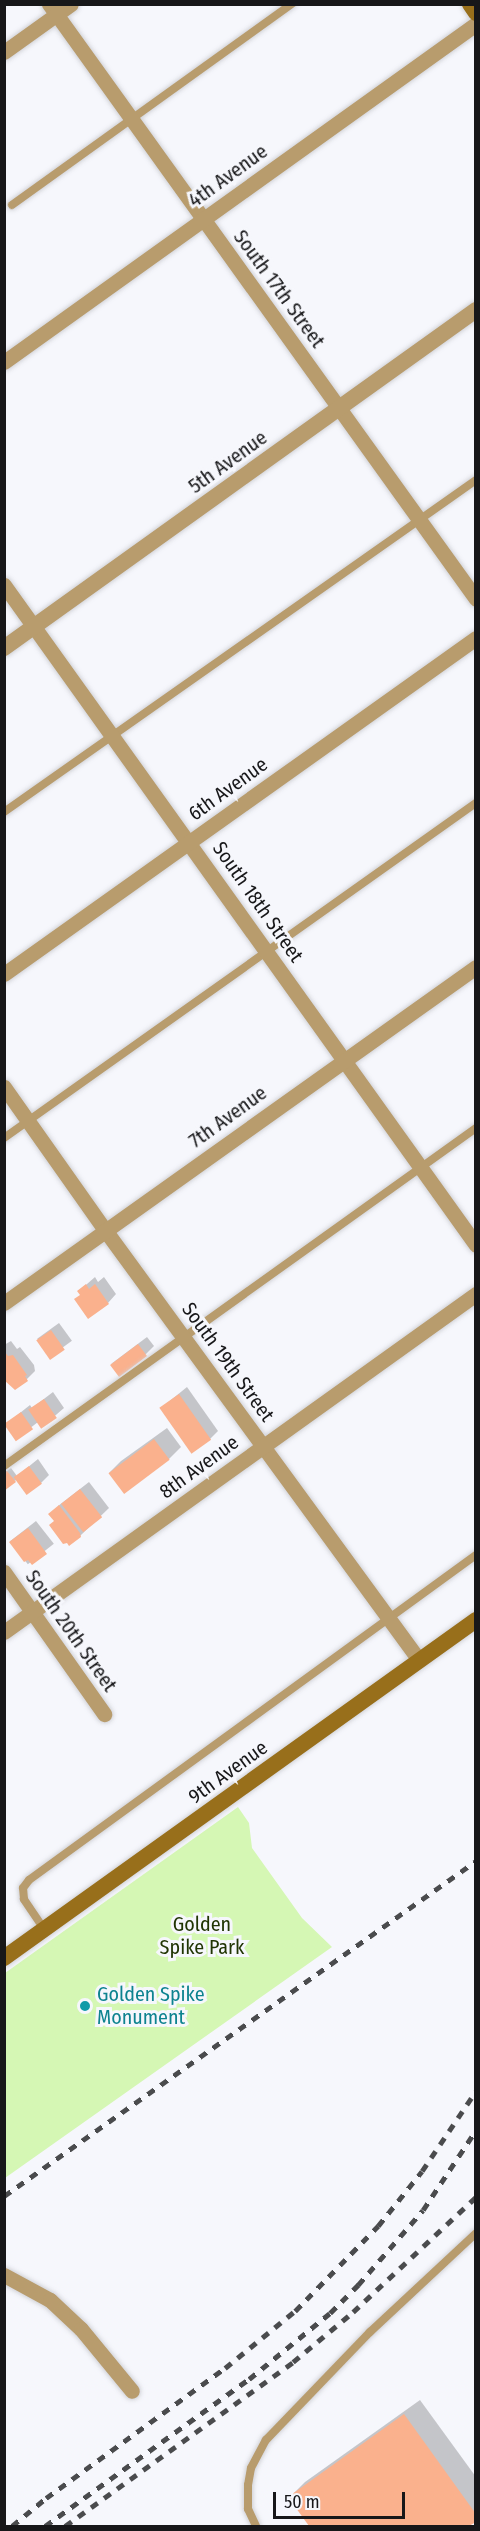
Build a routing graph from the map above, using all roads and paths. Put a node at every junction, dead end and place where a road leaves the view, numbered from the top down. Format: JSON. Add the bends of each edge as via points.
{"nodes":[{"id":1,"x":71,"y":4,"type":"edge"},
{"id":2,"x":292,"y":4,"type":"edge"},
{"id":3,"x":470,"y":4,"type":"edge"},
{"id":4,"x":52,"y":10,"type":"edge"},
{"id":5,"x":476,"y":13,"type":"edge"},
{"id":6,"x":476,"y":24,"type":"edge"},
{"id":7,"x":4,"y":52,"type":"edge"},
{"id":8,"x":131,"y":119,"type":"junction"},
{"id":9,"x":12,"y":204,"type":"dead end"},
{"id":10,"x":203,"y":219,"type":"junction"},
{"id":11,"x":476,"y":310,"type":"edge"},
{"id":12,"x":4,"y":362,"type":"edge"},
{"id":13,"x":338,"y":408,"type":"junction"},
{"id":14,"x":476,"y":480,"type":"edge"},
{"id":15,"x":419,"y":520,"type":"junction"},
{"id":16,"x":4,"y":585,"type":"edge"},
{"id":17,"x":476,"y":599,"type":"edge"},
{"id":18,"x":34,"y":627,"type":"junction"},
{"id":19,"x":476,"y":638,"type":"edge"},
{"id":20,"x":4,"y":648,"type":"edge"},
{"id":21,"x":113,"y":735,"type":"junction"},
{"id":22,"x":476,"y":802,"type":"edge"},
{"id":23,"x":4,"y":812,"type":"edge"},
{"id":24,"x":190,"y":842,"type":"junction"},
{"id":25,"x":267,"y":952,"type":"junction"},
{"id":26,"x":476,"y":967,"type":"edge"},
{"id":27,"x":4,"y":974,"type":"edge"},
{"id":28,"x":344,"y":1059,"type":"junction"},
{"id":29,"x":4,"y":1087,"type":"edge"},
{"id":30,"x":29,"y":1120,"type":"junction"},
{"id":31,"x":476,"y":1128,"type":"edge"},
{"id":32,"x":4,"y":1138,"type":"edge"},
{"id":33,"x":421,"y":1168,"type":"junction"},
{"id":34,"x":105,"y":1230,"type":"junction"},
{"id":35,"x":476,"y":1245,"type":"edge"},
{"id":36,"x":476,"y":1294,"type":"edge"},
{"id":37,"x":4,"y":1303,"type":"edge"},
{"id":38,"x":184,"y":1336,"type":"junction"},
{"id":39,"x":263,"y":1446,"type":"junction"},
{"id":40,"x":4,"y":1466,"type":"edge"},
{"id":41,"x":476,"y":1555,"type":"edge"},
{"id":42,"x":4,"y":1572,"type":"edge"},
{"id":43,"x":32,"y":1612,"type":"junction"},
{"id":44,"x":388,"y":1618,"type":"junction"},
{"id":45,"x":476,"y":1620,"type":"edge"},
{"id":46,"x":4,"y":1632,"type":"edge"},
{"id":47,"x":419,"y":1660,"type":"junction"},
{"id":48,"x":104,"y":1714,"type":"dead end"},
{"id":49,"x":44,"y":1929,"type":"junction"},
{"id":50,"x":4,"y":1958,"type":"edge"},
{"id":51,"x":476,"y":2233,"type":"edge"},
{"id":52,"x":4,"y":2275,"type":"edge"},
{"id":53,"x":132,"y":2391,"type":"dead end"},
{"id":54,"x":256,"y":2526,"type":"edge"}],
"edges":[{"from":1,"to":4,"type":"street"},
{"from":2,"to":8,"type":"lane"},
{"from":3,"to":5,"type":"main road"},
{"from":4,"to":7,"type":"street"},
{"from":4,"to":8,"type":"street","name":"South 17th Street"},
{"from":6,"to":10,"type":"street","name":"4th Avenue"},
{"from":8,"to":9,"type":"lane"},
{"from":8,"to":10,"type":"street","name":"South 17th Street"},
{"from":10,"to":12,"type":"street","name":"4th Avenue"},
{"from":10,"to":13,"type":"street","name":"South 17th Street"},
{"from":11,"to":13,"type":"street","name":"5th Avenue"},
{"from":13,"to":15,"type":"street","name":"South 17th Street"},
{"from":13,"to":18,"type":"street","name":"5th Avenue"},
{"from":14,"to":15,"type":"lane"},
{"from":15,"to":17,"type":"street","name":"South 17th Street"},
{"from":15,"to":21,"type":"lane"},
{"from":16,"to":18,"type":"street","name":"South 18th Street"},
{"from":18,"to":20,"type":"street","name":"5th Avenue"},
{"from":18,"to":21,"type":"street","name":"South 18th Street"},
{"from":19,"to":24,"type":"street","name":"6th Avenue"},
{"from":21,"to":23,"type":"lane"},
{"from":21,"to":24,"type":"street","name":"South 18th Street"},
{"from":22,"to":25,"type":"lane"},
{"from":24,"to":25,"type":"street","name":"South 18th Street"},
{"from":24,"to":27,"type":"street","name":"6th Avenue"},
{"from":25,"to":28,"type":"street","name":"South 18th Street"},
{"from":25,"to":30,"type":"lane"},
{"from":26,"to":28,"type":"street","name":"7th Avenue"},
{"from":28,"to":33,"type":"street","name":"South 18th Street"},
{"from":28,"to":34,"type":"street","name":"7th Avenue"},
{"from":29,"to":30,"type":"street","name":"South 19th Street"},
{"from":30,"to":32,"type":"lane"},
{"from":30,"to":34,"type":"street","name":"South 19th Street"},
{"from":31,"to":33,"type":"lane"},
{"from":33,"to":35,"type":"street","name":"South 18th Street"},
{"from":33,"to":38,"type":"lane"},
{"from":34,"to":37,"type":"street","name":"7th Avenue"},
{"from":34,"to":38,"type":"street","name":"South 19th Street"},
{"from":36,"to":39,"type":"street","name":"8th Avenue"},
{"from":38,"to":39,"type":"street","name":"South 19th Street"},
{"from":38,"to":40,"type":"lane"},
{"from":39,"to":43,"type":"street","name":"8th Avenue"},
{"from":39,"to":44,"type":"street","name":"South 19th Street"},
{"from":41,"to":44,"type":"lane"},
{"from":42,"to":43,"type":"street","name":"South 20th Street"},
{"from":43,"to":46,"type":"street","name":"8th Avenue"},
{"from":43,"to":48,"type":"street","name":"South 20th Street"},
{"from":44,"to":47,"type":"street","name":"South 19th Street"},
{"from":44,"to":49,"type":"lane","via":[[29,1880],[23,1888],[24,1899]]},
{"from":45,"to":47,"type":"main road","name":"9th Avenue"},
{"from":47,"to":49,"type":"main road","name":"9th Avenue"},
{"from":49,"to":50,"type":"main road","name":"9th Avenue"},
{"from":51,"to":54,"type":"lane","via":[[370,2332],[266,2440],[251,2469],[248,2485],[248,2509]]},
{"from":52,"to":53,"type":"street","via":[[50,2301],[81,2329]]}]}
